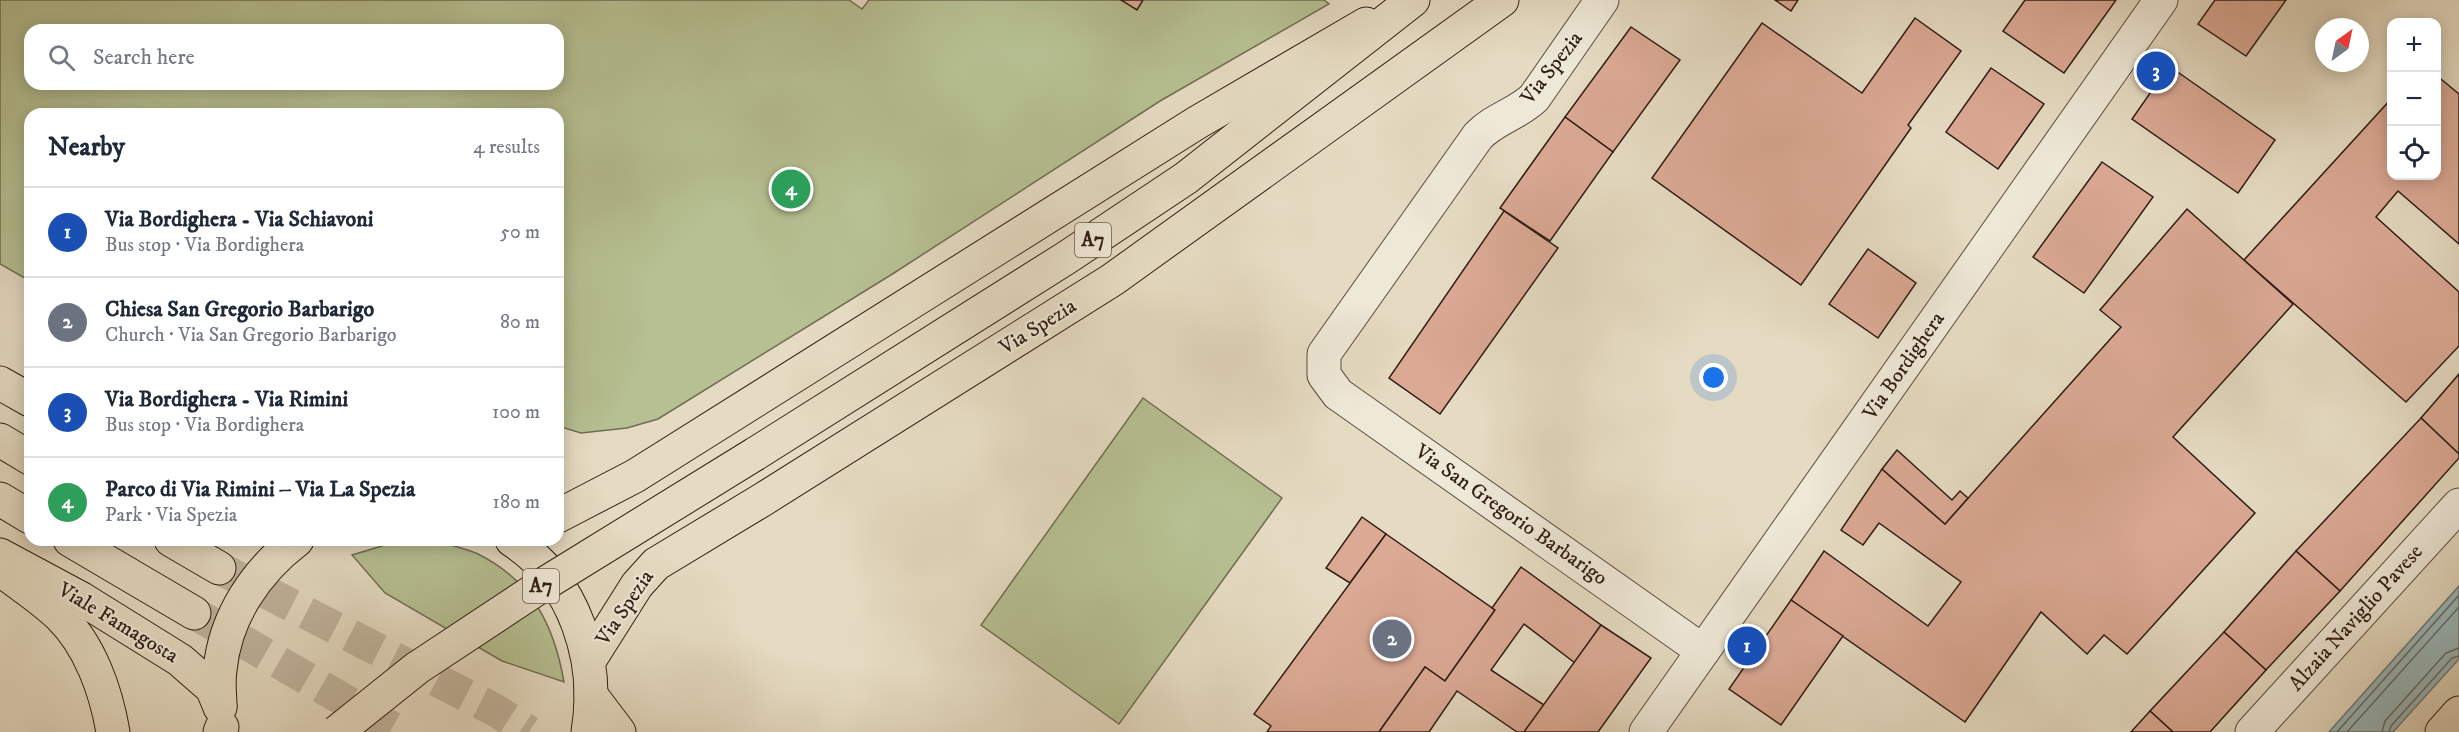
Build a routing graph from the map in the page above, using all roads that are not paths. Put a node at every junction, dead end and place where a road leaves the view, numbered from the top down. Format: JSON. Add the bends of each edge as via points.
{"nodes":[{"id":1,"x":1403,"y":0,"type":"edge"},
{"id":2,"x":1413,"y":0,"type":"edge"},
{"id":3,"x":1502,"y":0,"type":"edge"},
{"id":4,"x":2161,"y":0,"type":"edge"},
{"id":5,"x":1588,"y":5,"type":"edge"},
{"id":6,"x":1324,"y":375,"type":"joint"},
{"id":7,"x":0,"y":383,"type":"edge"},
{"id":8,"x":24,"y":397,"type":"edge"},
{"id":9,"x":0,"y":440,"type":"edge"},
{"id":10,"x":24,"y":454,"type":"edge"},
{"id":11,"x":0,"y":499,"type":"edge"},
{"id":12,"x":2459,"y":505,"type":"edge"},
{"id":13,"x":24,"y":513,"type":"edge"},
{"id":14,"x":564,"y":513,"type":"edge"},
{"id":15,"x":80,"y":546,"type":"edge"},
{"id":16,"x":181,"y":546,"type":"edge"},
{"id":17,"x":290,"y":546,"type":"edge"},
{"id":18,"x":519,"y":546,"type":"edge"},
{"id":19,"x":0,"y":555,"type":"edge"},
{"id":20,"x":219,"y":568,"type":"tunnel mouth"},
{"id":21,"x":0,"y":569,"type":"edge"},
{"id":22,"x":195,"y":614,"type":"tunnel mouth"},
{"id":23,"x":1703,"y":651,"type":"junction"},
{"id":24,"x":589,"y":661,"type":"junction"},
{"id":25,"x":591,"y":695,"type":"junction"},
{"id":26,"x":2459,"y":714,"type":"edge"},
{"id":27,"x":221,"y":724,"type":"edge"},
{"id":28,"x":113,"y":732,"type":"edge"},
{"id":29,"x":337,"y":732,"type":"edge"},
{"id":30,"x":588,"y":732,"type":"edge"},
{"id":31,"x":619,"y":732,"type":"edge"},
{"id":32,"x":1646,"y":732,"type":"edge"},
{"id":33,"x":2252,"y":732,"type":"edge"},
{"id":34,"x":2442,"y":732,"type":"edge"}],
"edges":[{"from":1,"to":14,"type":"main road","via":[[1198,122],[636,476]]},
{"from":2,"to":29,"type":"main road","number":"A7","bridge":true,"via":[[1186,178],[1066,258],[551,580],[417,668]]},
{"from":3,"to":24,"type":"main road","name":"Via Spezia","via":[[1112,280],[656,564],[637,585]]},
{"from":4,"to":23,"type":"street","name":"Via Bordighera"},
{"from":5,"to":6,"type":"street","name":"Via Spezia","via":[[1534,98],[1478,136],[1324,354]]},
{"from":6,"to":23,"type":"street","name":"Via San Gregorio Barbarigo","via":[[1338,394]]},
{"from":7,"to":8,"type":"main road"},
{"from":9,"to":10,"type":"main road"},
{"from":11,"to":13,"type":"main road"},
{"from":12,"to":33,"type":"street","name":"Alzaia Naviglio Pavese"},
{"from":15,"to":22,"type":"main road"},
{"from":16,"to":20,"type":"main road"},
{"from":17,"to":27,"type":"main road","via":[[266,567],[240,605],[223,648],[219,671]]},
{"from":18,"to":24,"type":"main road","via":[[565,596]]},
{"from":19,"to":27,"type":"main road","name":"Viale Famagosta","via":[[82,599],[187,665],[212,688]]},
{"from":21,"to":28,"type":"main road","via":[[60,616],[79,642],[101,682]]},
{"from":23,"to":32,"type":"street","name":"Via Bordighera"},
{"from":24,"to":25,"type":"main road"},
{"from":25,"to":30,"type":"main road"},
{"from":25,"to":31,"type":"main road"},
{"from":26,"to":34,"type":"main road"}]}
